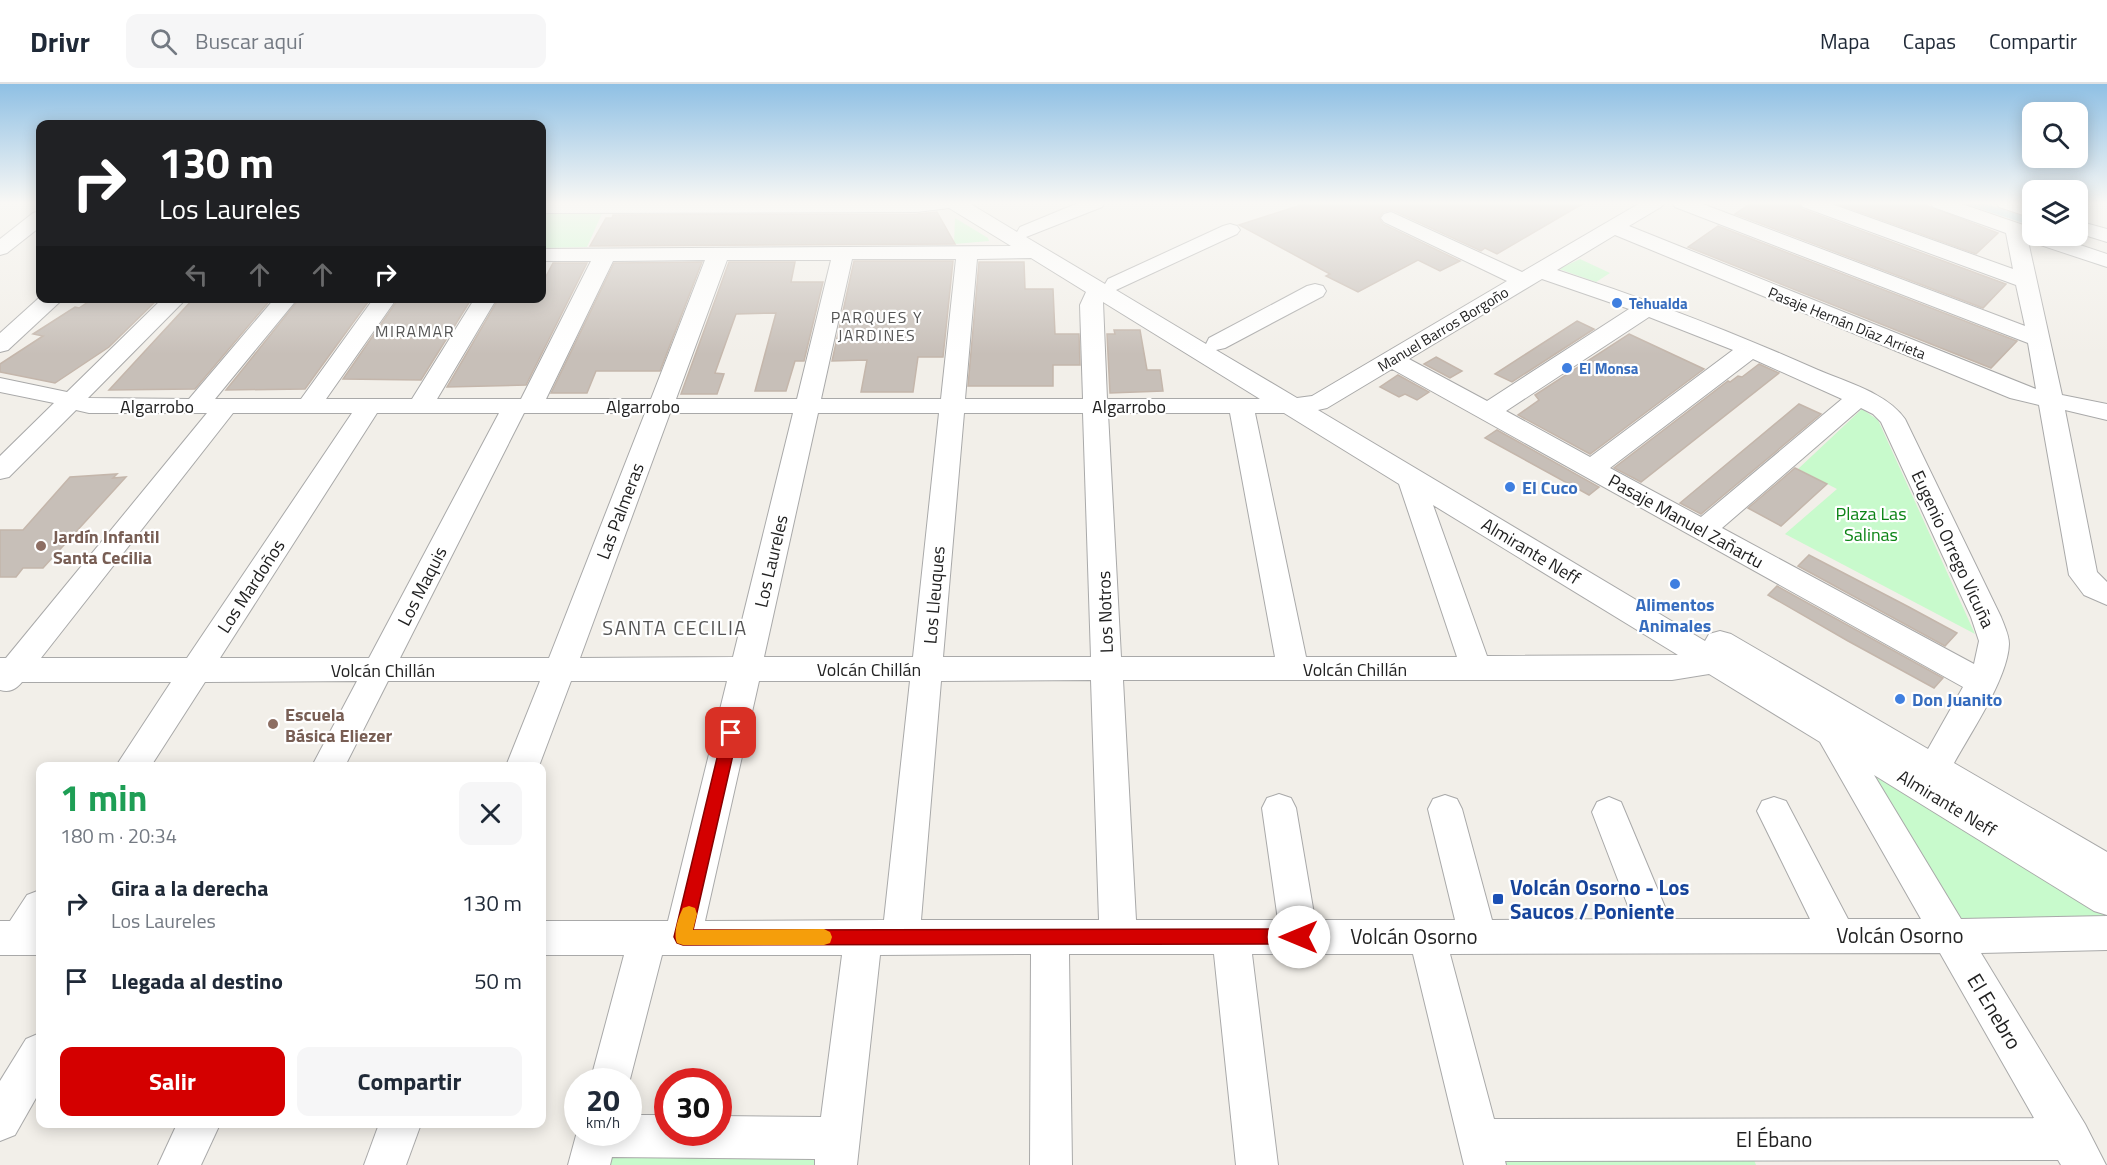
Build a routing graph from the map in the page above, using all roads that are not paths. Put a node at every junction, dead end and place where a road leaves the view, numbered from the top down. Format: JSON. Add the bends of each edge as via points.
{"nodes":[{"id":1,"x":727,"y":253,"type":"edge"},
{"id":2,"x":833,"y":253,"type":"edge"},
{"id":3,"x":963,"y":253,"type":"edge"},
{"id":4,"x":978,"y":253,"type":"edge"},
{"id":5,"x":1051,"y":253,"type":"edge"},
{"id":6,"x":1180,"y":253,"type":"edge"},
{"id":7,"x":1477,"y":253,"type":"edge"},
{"id":8,"x":1569,"y":253,"type":"edge"},
{"id":9,"x":1678,"y":253,"type":"edge"},
{"id":10,"x":1814,"y":253,"type":"edge"},
{"id":11,"x":1950,"y":253,"type":"edge"},
{"id":12,"x":2027,"y":253,"type":"edge"},
{"id":13,"x":2092,"y":253,"type":"edge"},
{"id":14,"x":967,"y":254,"type":"junction"},
{"id":15,"x":546,"y":255,"type":"edge"},
{"id":16,"x":605,"y":255,"type":"junction"},
{"id":17,"x":718,"y":255,"type":"junction"},
{"id":18,"x":2107,"y":261,"type":"edge"},
{"id":19,"x":1532,"y":276,"type":"junction"},
{"id":20,"x":2026,"y":281,"type":"junction"},
{"id":21,"x":1108,"y":287,"type":"junction"},
{"id":22,"x":1315,"y":291,"type":"dead end"},
{"id":23,"x":47,"y":303,"type":"edge"},
{"id":24,"x":171,"y":303,"type":"edge"},
{"id":25,"x":283,"y":303,"type":"edge"},
{"id":26,"x":382,"y":303,"type":"edge"},
{"id":27,"x":483,"y":303,"type":"edge"},
{"id":28,"x":1647,"y":308,"type":"junction"},
{"id":29,"x":2039,"y":339,"type":"junction"},
{"id":30,"x":1217,"y":344,"type":"junction"},
{"id":31,"x":0,"y":345,"type":"edge"},
{"id":32,"x":1749,"y":350,"type":"junction"},
{"id":33,"x":1391,"y":359,"type":"junction"},
{"id":34,"x":0,"y":386,"type":"edge"},
{"id":35,"x":2049,"y":399,"type":"junction"},
{"id":36,"x":71,"y":401,"type":"junction"},
{"id":37,"x":1871,"y":403,"type":"junction"},
{"id":38,"x":1303,"y":404,"type":"junction"},
{"id":39,"x":1241,"y":405,"type":"junction"},
{"id":40,"x":196,"y":406,"type":"junction"},
{"id":41,"x":226,"y":406,"type":"junction"},
{"id":42,"x":308,"y":406,"type":"junction"},
{"id":43,"x":369,"y":406,"type":"junction"},
{"id":44,"x":420,"y":406,"type":"junction"},
{"id":45,"x":522,"y":406,"type":"junction"},
{"id":46,"x":660,"y":406,"type":"junction"},
{"id":47,"x":807,"y":406,"type":"junction"},
{"id":48,"x":952,"y":406,"type":"junction"},
{"id":49,"x":1097,"y":406,"type":"junction"},
{"id":50,"x":1488,"y":412,"type":"junction"},
{"id":51,"x":2107,"y":412,"type":"edge"},
{"id":52,"x":1591,"y":469,"type":"junction"},
{"id":53,"x":0,"y":471,"type":"edge"},
{"id":54,"x":1410,"y":478,"type":"junction"},
{"id":55,"x":1703,"y":530,"type":"junction"},
{"id":56,"x":2100,"y":591,"type":"edge"},
{"id":57,"x":1723,"y":655,"type":"junction"},
{"id":58,"x":1476,"y":668,"type":"junction"},
{"id":59,"x":560,"y":669,"type":"junction"},
{"id":60,"x":746,"y":669,"type":"junction"},
{"id":61,"x":927,"y":669,"type":"junction"},
{"id":62,"x":1108,"y":669,"type":"junction"},
{"id":63,"x":1293,"y":669,"type":"junction"},
{"id":64,"x":196,"y":670,"type":"junction"},
{"id":65,"x":379,"y":670,"type":"junction"},
{"id":66,"x":5,"y":676,"type":"edge"},
{"id":67,"x":1982,"y":683,"type":"junction"},
{"id":68,"x":1831,"y":732,"type":"junction"},
{"id":69,"x":136,"y":762,"type":"edge"},
{"id":70,"x":331,"y":762,"type":"edge"},
{"id":71,"x":525,"y":762,"type":"edge"},
{"id":72,"x":1928,"y":778,"type":"junction"},
{"id":73,"x":1279,"y":808,"type":"dead end"},
{"id":74,"x":1445,"y":809,"type":"dead end"},
{"id":75,"x":1774,"y":811,"type":"dead end"},
{"id":76,"x":1609,"y":812,"type":"dead end"},
{"id":77,"x":2107,"y":870,"type":"edge"},
{"id":78,"x":2107,"y":899,"type":"edge"},
{"id":79,"x":36,"y":913,"type":"edge"},
{"id":80,"x":2107,"y":933,"type":"edge"},
{"id":81,"x":1427,"y":936,"type":"junction"},
{"id":82,"x":1478,"y":936,"type":"junction"},
{"id":83,"x":1658,"y":936,"type":"junction"},
{"id":84,"x":1837,"y":936,"type":"junction"},
{"id":85,"x":1950,"y":936,"type":"junction"},
{"id":86,"x":665,"y":937,"type":"junction"},
{"id":87,"x":882,"y":937,"type":"junction"},
{"id":88,"x":1050,"y":937,"type":"junction"},
{"id":89,"x":1118,"y":937,"type":"junction"},
{"id":90,"x":1231,"y":937,"type":"junction"},
{"id":91,"x":1299,"y":937,"type":"junction"},
{"id":92,"x":20,"y":938,"type":"edge"},
{"id":93,"x":546,"y":938,"type":"edge"},
{"id":94,"x":36,"y":1060,"type":"edge"},
{"id":95,"x":615,"y":1068,"type":"edge"},
{"id":96,"x":0,"y":1120,"type":"edge"},
{"id":97,"x":198,"y":1128,"type":"edge"},
{"id":98,"x":399,"y":1128,"type":"edge"},
{"id":99,"x":642,"y":1145,"type":"edge"},
{"id":100,"x":837,"y":1151,"type":"edge"},
{"id":101,"x":1482,"y":1152,"type":"edge"},
{"id":102,"x":1755,"y":1152,"type":"edge"},
{"id":103,"x":2078,"y":1152,"type":"edge"},
{"id":104,"x":179,"y":1165,"type":"edge"},
{"id":105,"x":385,"y":1165,"type":"edge"},
{"id":106,"x":1051,"y":1165,"type":"edge"},
{"id":107,"x":1257,"y":1165,"type":"edge"}],
"edges":[{"from":1,"to":17,"type":"street"},
{"from":2,"to":47,"type":"street","name":"Los Laureles"},
{"from":3,"to":14,"type":"street"},
{"from":4,"to":14,"type":"street"},
{"from":5,"to":21,"type":"street","name":"Almirante Neff"},
{"from":6,"to":21,"type":"street"},
{"from":7,"to":19,"type":"street"},
{"from":8,"to":19,"type":"street","name":"Manuel Barros Borgoño"},
{"from":9,"to":35,"type":"street","name":"Pasaje Hernán Díaz Arrieta","via":[[2019,393]]},
{"from":10,"to":29,"type":"street"},
{"from":11,"to":20,"type":"street"},
{"from":12,"to":20,"type":"street"},
{"from":13,"to":18,"type":"street"},
{"from":14,"to":48,"type":"street","name":"Los Lleuques"},
{"from":15,"to":16,"type":"street"},
{"from":16,"to":17,"type":"street"},
{"from":16,"to":45,"type":"street","name":"Los Maquis"},
{"from":17,"to":46,"type":"street","name":"Las Palmeras"},
{"from":19,"to":28,"type":"street"},
{"from":19,"to":33,"type":"street","name":"Manuel Barros Borgoño"},
{"from":20,"to":29,"type":"street"},
{"from":21,"to":30,"type":"street","name":"Almirante Neff"},
{"from":21,"to":38,"type":"street","name":"Almirante Neff"},
{"from":21,"to":49,"type":"street","name":"Los Notros","via":[[1093,297],[1091,305]]},
{"from":22,"to":30,"type":"street"},
{"from":23,"to":31,"type":"street"},
{"from":24,"to":36,"type":"street"},
{"from":25,"to":40,"type":"street"},
{"from":26,"to":42,"type":"street"},
{"from":27,"to":44,"type":"street"},
{"from":28,"to":32,"type":"street"},
{"from":28,"to":50,"type":"street"},
{"from":29,"to":35,"type":"street"},
{"from":30,"to":38,"type":"street","name":"Almirante Neff"},
{"from":32,"to":37,"type":"street"},
{"from":32,"to":52,"type":"street"},
{"from":33,"to":38,"type":"street","name":"Manuel Barros Borgoño"},
{"from":33,"to":50,"type":"street","name":"Pasaje Manuel Zañartu"},
{"from":34,"to":36,"type":"street","name":"Algarrobo"},
{"from":35,"to":51,"type":"street","name":"Pasaje Hernán Díaz Arrieta"},
{"from":35,"to":56,"type":"street","via":[[2083,575]]},
{"from":36,"to":40,"type":"street","name":"Algarrobo","via":[[96,406]]},
{"from":36,"to":53,"type":"street"},
{"from":37,"to":55,"type":"street"},
{"from":37,"to":67,"type":"street","name":"Eugenio Orrego Vicuña","via":[[1896,424],[1991,629],[1994,650]]},
{"from":38,"to":39,"type":"street","name":"Algarrobo"},
{"from":38,"to":54,"type":"street","name":"Almirante Neff"},
{"from":38,"to":57,"type":"street","name":"Almirante Neff"},
{"from":39,"to":49,"type":"street","name":"Algarrobo"},
{"from":39,"to":63,"type":"street"},
{"from":40,"to":41,"type":"street","name":"Algarrobo"},
{"from":41,"to":42,"type":"street","name":"Algarrobo"},
{"from":41,"to":66,"type":"street"},
{"from":42,"to":43,"type":"street","name":"Algarrobo"},
{"from":43,"to":44,"type":"street","name":"Algarrobo"},
{"from":43,"to":64,"type":"street","name":"Los Mardoños"},
{"from":44,"to":45,"type":"street","name":"Algarrobo"},
{"from":45,"to":46,"type":"street","name":"Algarrobo"},
{"from":45,"to":65,"type":"street","name":"Los Maquis"},
{"from":46,"to":47,"type":"street","name":"Algarrobo"},
{"from":46,"to":59,"type":"street","name":"Las Palmeras"},
{"from":47,"to":48,"type":"street","name":"Algarrobo"},
{"from":47,"to":60,"type":"street","name":"Los Laureles"},
{"from":48,"to":49,"type":"street","name":"Algarrobo"},
{"from":48,"to":61,"type":"street","name":"Los Lleuques"},
{"from":49,"to":62,"type":"street","name":"Los Notros"},
{"from":50,"to":52,"type":"street","name":"Pasaje Manuel Zañartu"},
{"from":52,"to":55,"type":"street","name":"Pasaje Manuel Zañartu"},
{"from":54,"to":57,"type":"street","name":"Almirante Neff"},
{"from":54,"to":58,"type":"street"},
{"from":55,"to":67,"type":"street","name":"Pasaje Manuel Zañartu"},
{"from":57,"to":58,"type":"street","name":"Volcán Chillán","via":[[1672,668]]},
{"from":57,"to":68,"type":"street","name":"Almirante Neff"},
{"from":57,"to":72,"type":"street","name":"Almirante Neff"},
{"from":58,"to":63,"type":"street","name":"Volcán Chillán"},
{"from":59,"to":60,"type":"street","name":"Volcán Chillán"},
{"from":59,"to":65,"type":"street","name":"Volcán Chillán"},
{"from":59,"to":71,"type":"street","name":"Las Palmeras"},
{"from":60,"to":61,"type":"street","name":"Volcán Chillán"},
{"from":60,"to":86,"type":"street","name":"Los Laureles"},
{"from":61,"to":62,"type":"street","name":"Volcán Chillán"},
{"from":61,"to":87,"type":"street","name":"Los Lleuques"},
{"from":62,"to":63,"type":"street","name":"Volcán Chillán"},
{"from":62,"to":89,"type":"street","name":"Los Notros"},
{"from":64,"to":65,"type":"street","name":"Volcán Chillán"},
{"from":64,"to":66,"type":"street","name":"Volcán Chillán"},
{"from":64,"to":69,"type":"street","name":"Los Mardoños"},
{"from":65,"to":70,"type":"street","name":"Los Maquis"},
{"from":67,"to":72,"type":"street","name":"Eugenio Orrego Vicuña"},
{"from":68,"to":72,"type":"street","name":"Almirante Neff"},
{"from":68,"to":85,"type":"street","name":"El Enebro"},
{"from":72,"to":77,"type":"street","name":"Almirante Neff"},
{"from":72,"to":78,"type":"street","name":"Almirante Neff"},
{"from":73,"to":91,"type":"street"},
{"from":74,"to":82,"type":"street"},
{"from":75,"to":84,"type":"street"},
{"from":76,"to":83,"type":"street"},
{"from":79,"to":92,"type":"street"},
{"from":80,"to":85,"type":"street","name":"Volcán Osorno"},
{"from":81,"to":82,"type":"street","name":"Volcán Osorno"},
{"from":81,"to":91,"type":"street","name":"Volcán Osorno"},
{"from":81,"to":101,"type":"street"},
{"from":82,"to":83,"type":"street","name":"Volcán Osorno"},
{"from":83,"to":84,"type":"street","name":"Volcán Osorno"},
{"from":84,"to":85,"type":"street","name":"Volcán Osorno"},
{"from":85,"to":103,"type":"street","name":"El Enebro"},
{"from":86,"to":87,"type":"street","name":"Volcán Osorno"},
{"from":86,"to":93,"type":"street","name":"Volcán Osorno"},
{"from":86,"to":95,"type":"street","name":"Los Laureles"},
{"from":87,"to":88,"type":"street","name":"Volcán Osorno"},
{"from":87,"to":100,"type":"street","name":"Los Lleuques"},
{"from":88,"to":89,"type":"street","name":"Volcán Osorno"},
{"from":88,"to":106,"type":"street"},
{"from":89,"to":90,"type":"street","name":"Volcán Osorno"},
{"from":90,"to":91,"type":"street","name":"Volcán Osorno"},
{"from":90,"to":107,"type":"street"},
{"from":94,"to":96,"type":"street"},
{"from":97,"to":104,"type":"street"},
{"from":98,"to":105,"type":"street"},
{"from":99,"to":100,"type":"street"},
{"from":101,"to":102,"type":"street","name":"El Ébano"},
{"from":102,"to":103,"type":"street","name":"El Ébano"}]}
